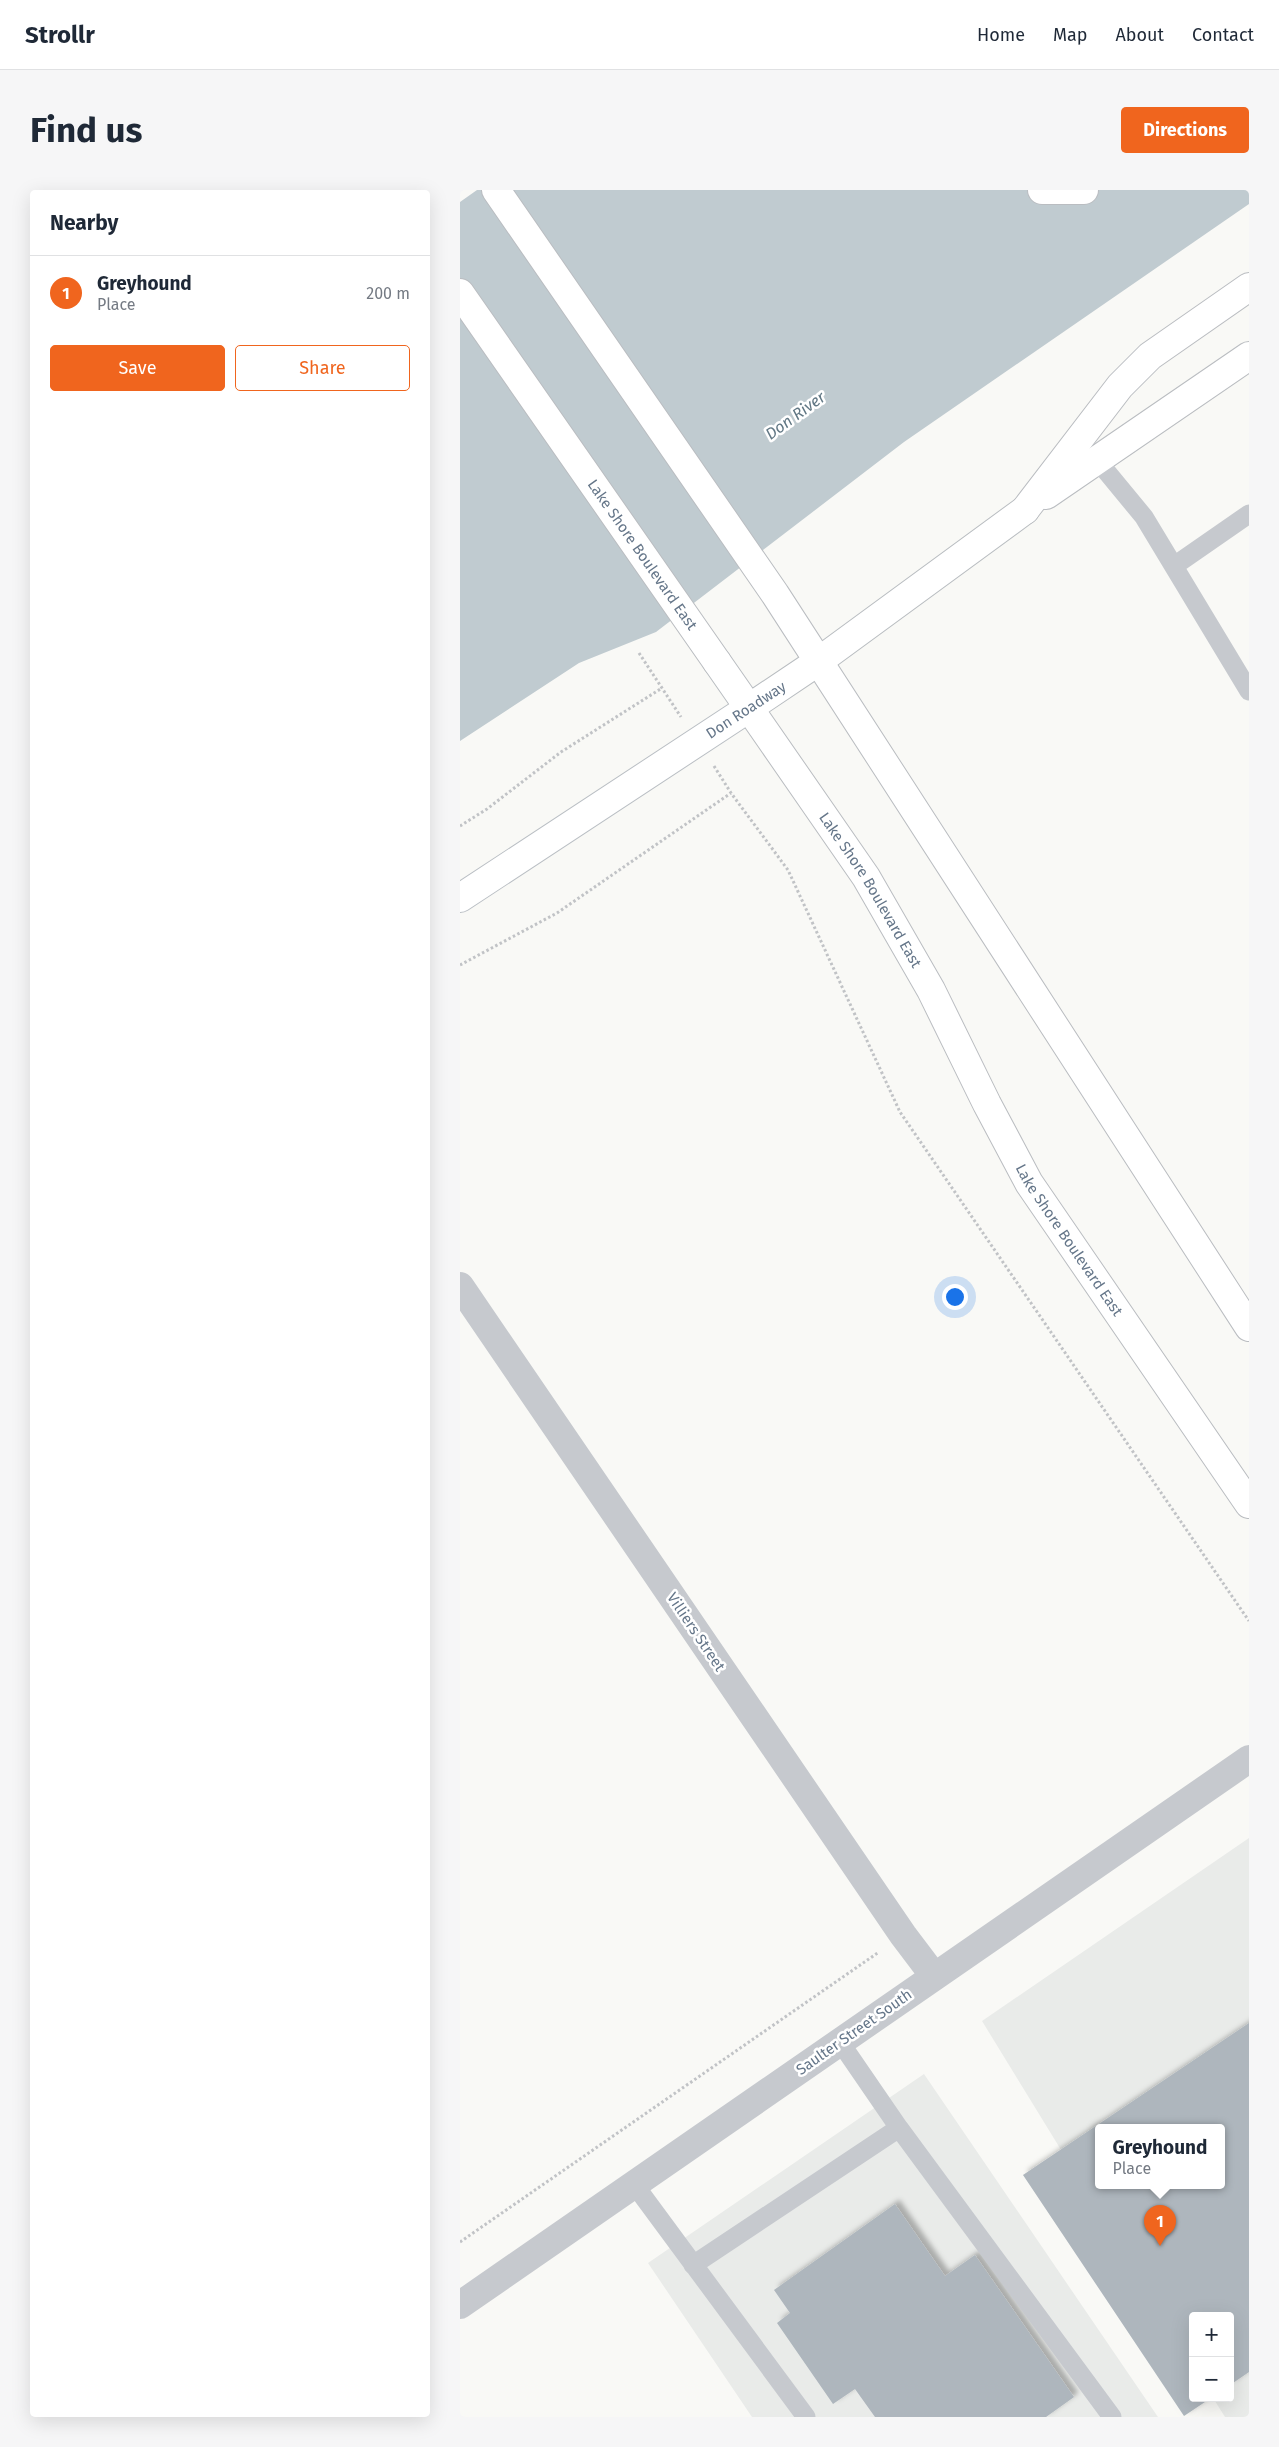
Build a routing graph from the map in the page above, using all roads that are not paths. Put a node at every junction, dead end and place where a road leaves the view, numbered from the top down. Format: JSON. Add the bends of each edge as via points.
{"nodes":[{"id":1,"x":496,"y":190,"type":"edge"},
{"id":2,"x":1042,"y":190,"type":"edge"},
{"id":3,"x":1084,"y":190,"type":"edge"},
{"id":4,"x":1249,"y":287,"type":"edge"},
{"id":5,"x":460,"y":293,"type":"edge"},
{"id":6,"x":1249,"y":356,"type":"edge"},
{"id":7,"x":1097,"y":460,"type":"junction"},
{"id":8,"x":1025,"y":510,"type":"junction"},
{"id":9,"x":1249,"y":514,"type":"edge"},
{"id":10,"x":1174,"y":566,"type":"junction"},
{"id":11,"x":819,"y":662,"type":"junction"},
{"id":12,"x":1249,"y":691,"type":"edge"},
{"id":13,"x":749,"y":708,"type":"junction"},
{"id":14,"x":460,"y":898,"type":"edge"},
{"id":15,"x":460,"y":1286,"type":"edge"},
{"id":16,"x":1249,"y":1327,"type":"edge"},
{"id":17,"x":1249,"y":1504,"type":"edge"},
{"id":18,"x":1249,"y":1759,"type":"edge"},
{"id":19,"x":934,"y":1976,"type":"junction"},
{"id":20,"x":840,"y":2042,"type":"junction"},
{"id":21,"x":899,"y":2128,"type":"junction"},
{"id":22,"x":634,"y":2184,"type":"junction"},
{"id":23,"x":693,"y":2265,"type":"junction"},
{"id":24,"x":460,"y":2305,"type":"edge"},
{"id":25,"x":806,"y":2417,"type":"edge"},
{"id":26,"x":1112,"y":2417,"type":"edge"}],
"edges":[{"from":1,"to":11,"type":"main road"},
{"from":2,"to":3,"type":"main road"},
{"from":4,"to":8,"type":"main road","via":[[1150,356],[1120,386]]},
{"from":5,"to":13,"type":"main road","name":"Lake Shore Boulevard East"},
{"from":6,"to":7,"type":"main road"},
{"from":7,"to":8,"type":"main road"},
{"from":7,"to":10,"type":"lane","via":[[1144,518]]},
{"from":8,"to":11,"type":"main road","name":"Don Roadway"},
{"from":9,"to":10,"type":"lane"},
{"from":10,"to":12,"type":"lane"},
{"from":11,"to":13,"type":"main road","name":"Don Roadway"},
{"from":11,"to":16,"type":"main road"},
{"from":13,"to":14,"type":"main road","name":"Don Roadway"},
{"from":13,"to":17,"type":"main road","name":"Lake Shore Boulevard East","via":[[866,877],[931,990],[1029,1183]]},
{"from":15,"to":19,"type":"street","name":"Villiers Street"},
{"from":18,"to":19,"type":"street","name":"Saulter Street South"},
{"from":19,"to":20,"type":"street","name":"Saulter Street South"},
{"from":20,"to":21,"type":"lane"},
{"from":20,"to":22,"type":"street","name":"Saulter Street South"},
{"from":21,"to":23,"type":"lane"},
{"from":21,"to":26,"type":"lane"},
{"from":22,"to":23,"type":"lane"},
{"from":22,"to":24,"type":"street","name":"Saulter Street South"},
{"from":23,"to":25,"type":"lane"}]}
